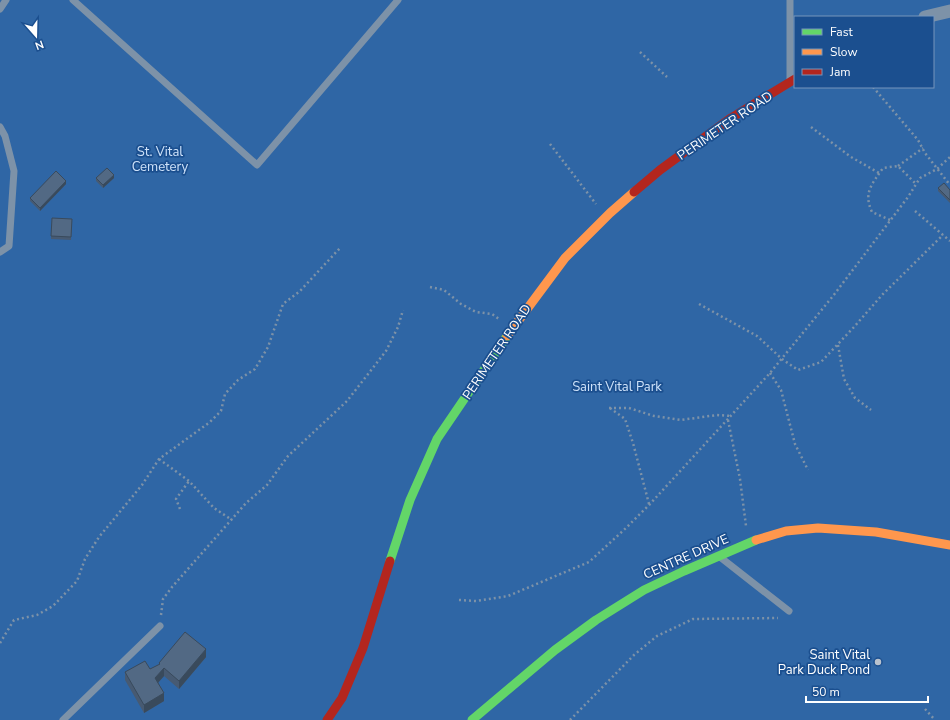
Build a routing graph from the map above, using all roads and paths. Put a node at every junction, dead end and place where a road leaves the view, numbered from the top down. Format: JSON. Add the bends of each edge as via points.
{"nodes":[{"id":1,"x":6,"y":0,"type":"edge"},
{"id":2,"x":73,"y":0,"type":"edge"},
{"id":3,"x":398,"y":0,"type":"edge"},
{"id":4,"x":790,"y":0,"type":"edge"},
{"id":5,"x":0,"y":9,"type":"edge"},
{"id":6,"x":950,"y":11,"type":"edge"},
{"id":7,"x":929,"y":16,"type":"edge"},
{"id":8,"x":640,"y":52,"type":"dead end"},
{"id":9,"x":667,"y":77,"type":"dead end"},
{"id":10,"x":793,"y":80,"type":"edge"},
{"id":11,"x":874,"y":88,"type":"edge"},
{"id":12,"x":0,"y":127,"type":"edge"},
{"id":13,"x":811,"y":127,"type":"dead end"},
{"id":14,"x":550,"y":144,"type":"dead end"},
{"id":15,"x":923,"y":148,"type":"junction"},
{"id":16,"x":950,"y":157,"type":"edge"},
{"id":17,"x":898,"y":166,"type":"junction"},
{"id":18,"x":937,"y":168,"type":"junction"},
{"id":19,"x":879,"y":173,"type":"junction"},
{"id":20,"x":916,"y":184,"type":"junction"},
{"id":21,"x":950,"y":185,"type":"edge"},
{"id":22,"x":915,"y":211,"type":"dead end"},
{"id":23,"x":606,"y":216,"type":"junction"},
{"id":24,"x":890,"y":220,"type":"junction"},
{"id":25,"x":943,"y":235,"type":"junction"},
{"id":26,"x":950,"y":241,"type":"edge"},
{"id":27,"x":340,"y":248,"type":"dead end"},
{"id":28,"x":0,"y":252,"type":"edge"},
{"id":29,"x":430,"y":287,"type":"dead end"},
{"id":30,"x":699,"y":304,"type":"dead end"},
{"id":31,"x":403,"y":310,"type":"dead end"},
{"id":32,"x":514,"y":327,"type":"junction"},
{"id":33,"x":838,"y":345,"type":"junction"},
{"id":34,"x":782,"y":359,"type":"junction"},
{"id":35,"x":770,"y":373,"type":"junction"},
{"id":36,"x":871,"y":410,"type":"dead end"},
{"id":37,"x":732,"y":416,"type":"junction"},
{"id":38,"x":728,"y":420,"type":"junction"},
{"id":39,"x":159,"y":459,"type":"junction"},
{"id":40,"x":808,"y":470,"type":"dead end"},
{"id":41,"x":189,"y":481,"type":"junction"},
{"id":42,"x":650,"y":504,"type":"junction"},
{"id":43,"x":180,"y":509,"type":"dead end"},
{"id":44,"x":232,"y":520,"type":"junction"},
{"id":45,"x":750,"y":542,"type":"junction"},
{"id":46,"x":950,"y":545,"type":"edge"},
{"id":47,"x":719,"y":556,"type":"junction"},
{"id":48,"x":459,"y":600,"type":"dead end"},
{"id":49,"x":789,"y":612,"type":"dead end"},
{"id":50,"x":781,"y":618,"type":"dead end"},
{"id":51,"x":160,"y":626,"type":"joint"},
{"id":52,"x":0,"y":643,"type":"edge"},
{"id":53,"x":926,"y":709,"type":"dead end"},
{"id":54,"x":572,"y":719,"type":"edge"},
{"id":55,"x":63,"y":720,"type":"edge"},
{"id":56,"x":326,"y":720,"type":"edge"},
{"id":57,"x":472,"y":720,"type":"edge"},
{"id":58,"x":935,"y":720,"type":"edge"}],
"edges":[{"from":1,"to":5,"type":"lane"},
{"from":2,"to":3,"type":"lane","via":[[257,165]]},
{"from":4,"to":10,"type":"lane"},
{"from":6,"to":7,"type":"street"},
{"from":8,"to":9,"type":"path"},
{"from":10,"to":23,"type":"street","name":"PERIMETER ROAD","via":[[731,118],[660,170]]},
{"from":11,"to":15,"type":"path"},
{"from":12,"to":28,"type":"lane","via":[[14,171],[9,246]]},
{"from":13,"to":19,"type":"path","via":[[851,157]]},
{"from":14,"to":23,"type":"path"},
{"from":15,"to":17,"type":"path"},
{"from":15,"to":18,"type":"path"},
{"from":16,"to":18,"type":"path"},
{"from":17,"to":19,"type":"path","via":[[883,168]]},
{"from":17,"to":20,"type":"path"},
{"from":18,"to":20,"type":"path","via":[[920,178]]},
{"from":18,"to":21,"type":"path"},
{"from":19,"to":24,"type":"path","via":[[868,193],[868,204],[872,212]]},
{"from":20,"to":24,"type":"path"},
{"from":22,"to":25,"type":"path"},
{"from":23,"to":32,"type":"street","name":"PERIMETER ROAD","via":[[565,258]]},
{"from":24,"to":34,"type":"path"},
{"from":25,"to":26,"type":"path"},
{"from":25,"to":33,"type":"path","via":[[882,295]]},
{"from":27,"to":39,"type":"path","via":[[300,291],[283,304],[268,347],[255,369],[238,380],[225,394],[220,411],[210,422]]},
{"from":29,"to":32,"type":"path","via":[[444,290],[476,312],[492,314]]},
{"from":30,"to":34,"type":"path","via":[[757,336]]},
{"from":31,"to":44,"type":"path","via":[[386,351],[370,373],[347,400],[288,456],[267,485],[246,503]]},
{"from":32,"to":56,"type":"street","name":"PERIMETER ROAD","via":[[437,439],[410,500],[363,648],[342,698]]},
{"from":33,"to":34,"type":"path","via":[[821,362],[798,370]]},
{"from":33,"to":36,"type":"path","via":[[844,379],[855,398]]},
{"from":34,"to":35,"type":"path"},
{"from":35,"to":37,"type":"path"},
{"from":35,"to":40,"type":"path","via":[[781,390],[795,444]]},
{"from":37,"to":38,"type":"path"},
{"from":37,"to":42,"type":"path","via":[[717,415],[681,420],[654,416],[629,408],[609,408],[625,419]]},
{"from":38,"to":42,"type":"path"},
{"from":38,"to":45,"type":"path"},
{"from":39,"to":41,"type":"path"},
{"from":39,"to":52,"type":"path","via":[[142,485],[99,537],[85,559],[77,581],[53,606],[37,615],[14,620]]},
{"from":41,"to":43,"type":"path","via":[[176,499]]},
{"from":41,"to":44,"type":"path","via":[[214,508]]},
{"from":42,"to":48,"type":"path","via":[[590,562],[508,596],[476,601]]},
{"from":44,"to":51,"type":"path","via":[[163,599]]},
{"from":45,"to":46,"type":"street","name":"CENTRE DRIVE","via":[[786,532],[818,528],[876,532]]},
{"from":45,"to":47,"type":"street","name":"CENTRE DRIVE"},
{"from":47,"to":49,"type":"lane"},
{"from":47,"to":57,"type":"street","name":"CENTRE DRIVE","via":[[644,590],[596,620],[555,650]]},
{"from":50,"to":54,"type":"path","via":[[693,619],[657,636],[634,655]]},
{"from":51,"to":55,"type":"lane"},
{"from":53,"to":58,"type":"path"}]}
